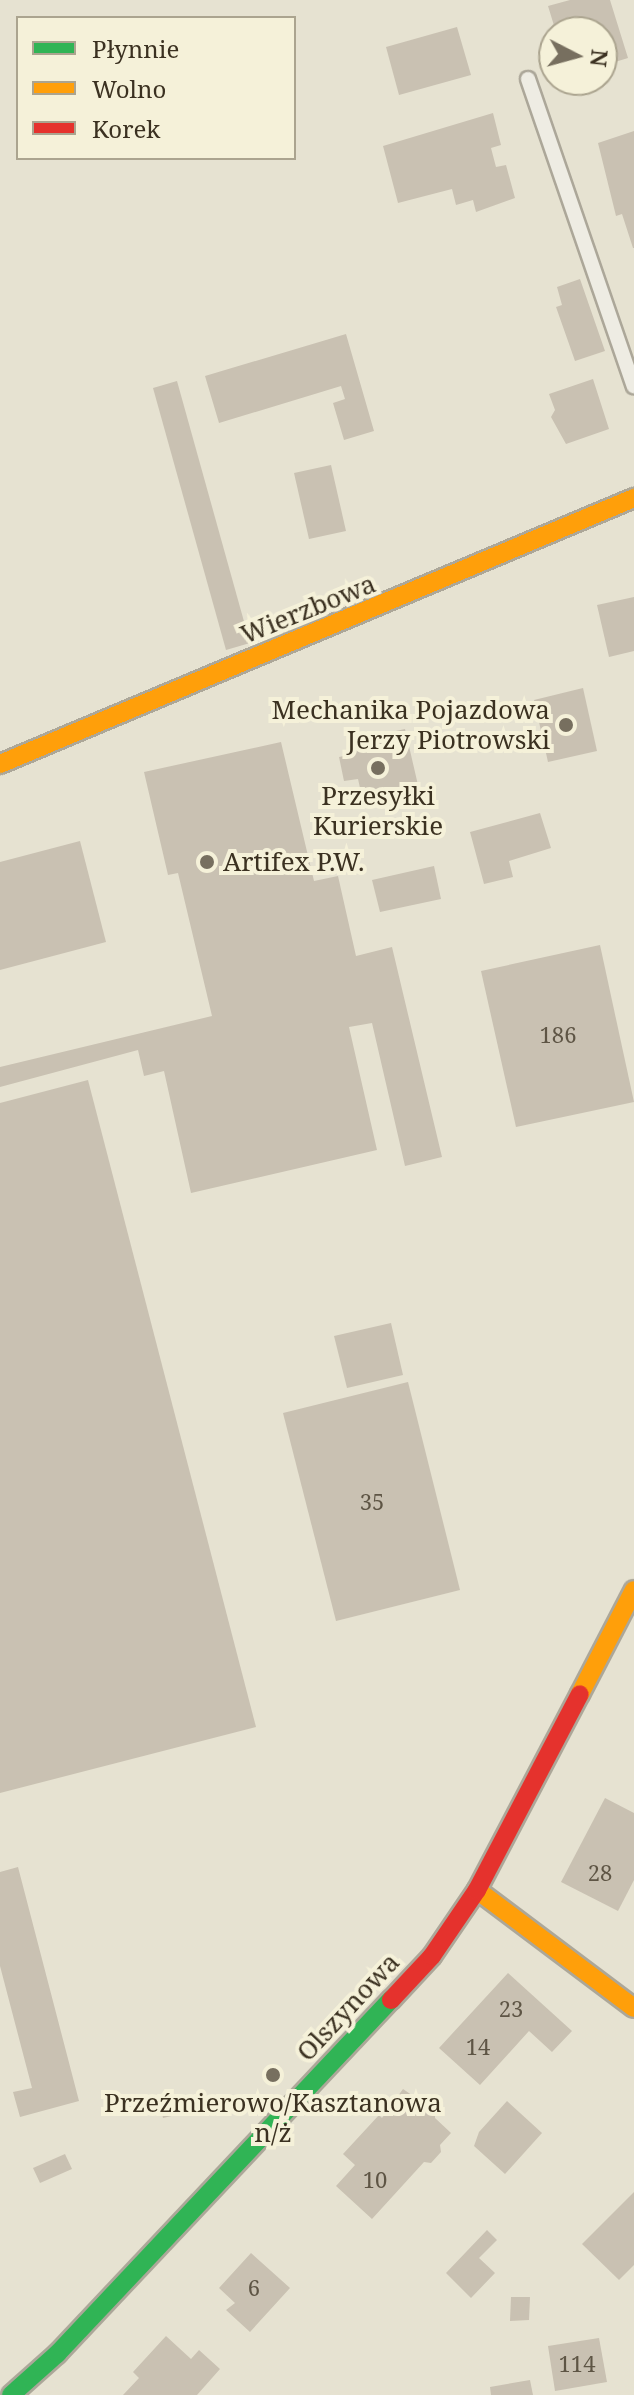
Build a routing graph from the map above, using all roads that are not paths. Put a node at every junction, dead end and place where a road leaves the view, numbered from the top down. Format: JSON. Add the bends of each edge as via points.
{"nodes":[{"id":1,"x":528,"y":79,"type":"dead end"},
{"id":2,"x":634,"y":386,"type":"edge"},
{"id":3,"x":634,"y":498,"type":"edge"},
{"id":4,"x":0,"y":764,"type":"edge"},
{"id":5,"x":634,"y":1590,"type":"edge"},
{"id":6,"x":477,"y":1890,"type":"junction"},
{"id":7,"x":634,"y":2008,"type":"edge"},
{"id":8,"x":11,"y":2395,"type":"edge"}],
"edges":[{"from":1,"to":2,"type":"lane"},
{"from":3,"to":4,"type":"street","name":"Wierzbowa"},
{"from":5,"to":6,"type":"street","name":"Olszynowa"},
{"from":6,"to":7,"type":"street"},
{"from":6,"to":8,"type":"street","name":"Olszynowa","via":[[432,1956],[57,2354]]}]}
